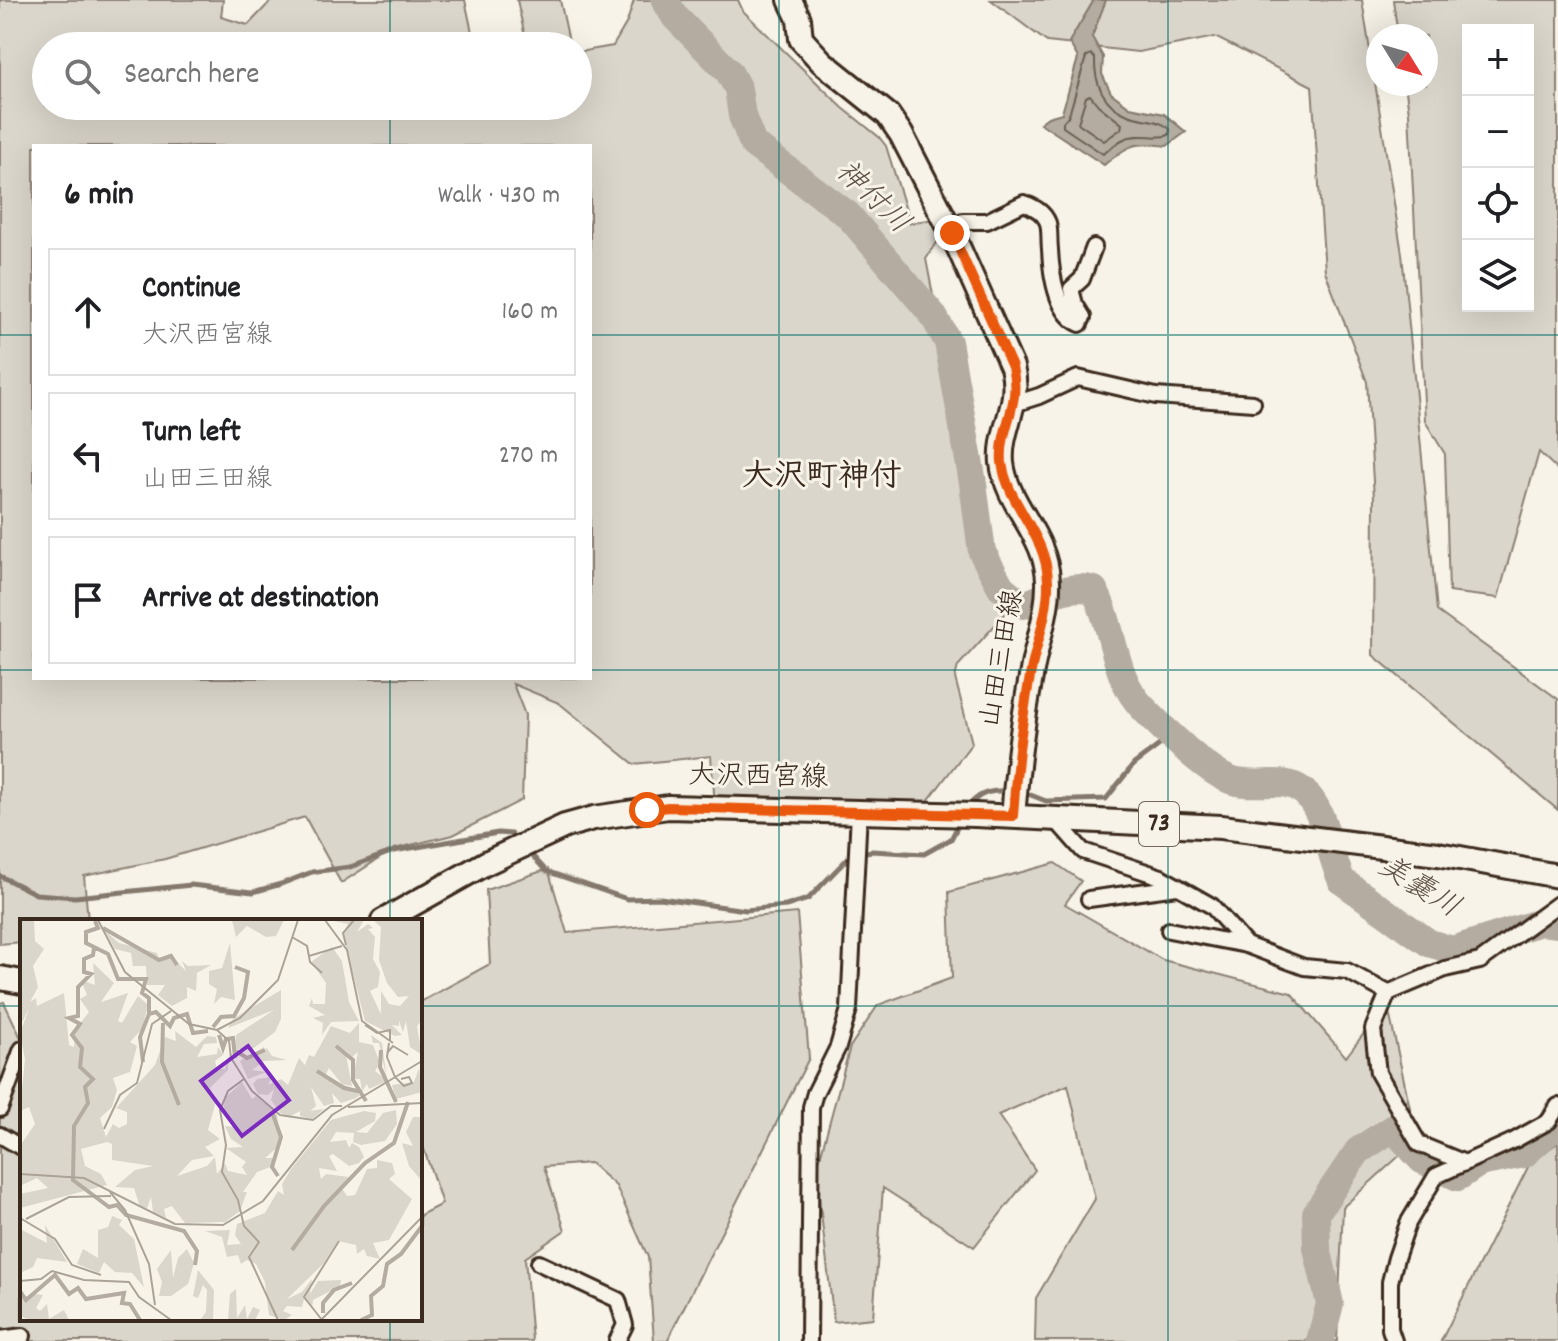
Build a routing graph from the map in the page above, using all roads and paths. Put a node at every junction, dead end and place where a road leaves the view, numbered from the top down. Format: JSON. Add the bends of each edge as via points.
{"nodes":[{"id":1,"x":790,"y":0,"type":"edge"},
{"id":2,"x":952,"y":233,"type":"junction"},
{"id":3,"x":1094,"y":247,"type":"dead end"},
{"id":4,"x":1253,"y":403,"type":"dead end"},
{"id":5,"x":1014,"y":404,"type":"junction"},
{"id":6,"x":1014,"y":799,"type":"junction"},
{"id":7,"x":859,"y":812,"type":"junction"},
{"id":8,"x":1054,"y":818,"type":"junction"},
{"id":9,"x":1558,"y":876,"type":"edge"},
{"id":10,"x":1177,"y":887,"type":"junction"},
{"id":11,"x":1089,"y":899,"type":"dead end"},
{"id":12,"x":1558,"y":904,"type":"edge"},
{"id":13,"x":387,"y":919,"type":"edge"},
{"id":14,"x":1169,"y":930,"type":"dead end"},
{"id":15,"x":1246,"y":945,"type":"junction"},
{"id":16,"x":0,"y":978,"type":"edge"},
{"id":17,"x":20,"y":982,"type":"edge"},
{"id":18,"x":1388,"y":993,"type":"junction"},
{"id":19,"x":20,"y":1054,"type":"edge"},
{"id":20,"x":1558,"y":1106,"type":"edge"},
{"id":21,"x":0,"y":1109,"type":"edge"},
{"id":22,"x":0,"y":1135,"type":"edge"},
{"id":23,"x":20,"y":1147,"type":"edge"},
{"id":24,"x":1465,"y":1163,"type":"junction"},
{"id":25,"x":539,"y":1263,"type":"dead end"},
{"id":26,"x":23,"y":1336,"type":"dead end"},
{"id":27,"x":0,"y":1339,"type":"edge"},
{"id":28,"x":617,"y":1341,"type":"edge"},
{"id":29,"x":809,"y":1341,"type":"edge"},
{"id":30,"x":1394,"y":1341,"type":"edge"}],
"edges":[{"from":1,"to":2,"type":"main road","name":"山田三田線","via":[[801,39],[895,124]]},
{"from":2,"to":3,"type":"street","via":[[963,221],[987,221],[1024,203],[1038,209],[1048,223],[1051,271],[1060,299],[1080,324],[1083,317],[1071,289],[1082,279]]},
{"from":2,"to":5,"type":"main road","name":"山田三田線","via":[[1012,367]]},
{"from":4,"to":5,"type":"street","via":[[1156,396],[1078,378]]},
{"from":5,"to":6,"type":"main road","name":"山田三田線","via":[[1003,441],[1004,477],[1046,554],[1047,598]]},
{"from":6,"to":7,"type":"main road","name":"大沢西宮線","via":[[964,815]]},
{"from":6,"to":8,"type":"main road","number":"73"},
{"from":7,"to":13,"type":"main road","name":"大沢西宮線","via":[[668,807],[594,818],[524,844]]},
{"from":7,"to":29,"type":"street","via":[[849,1009],[811,1107]]},
{"from":8,"to":9,"type":"main road","number":"73","via":[[1304,836]]},
{"from":8,"to":10,"type":"street","via":[[1083,851]]},
{"from":10,"to":11,"type":"street"},
{"from":10,"to":15,"type":"street","via":[[1212,906]]},
{"from":12,"to":18,"type":"street","via":[[1480,961]]},
{"from":14,"to":15,"type":"street"},
{"from":15,"to":18,"type":"street","via":[[1304,967],[1347,971]]},
{"from":16,"to":17,"type":"main road"},
{"from":18,"to":24,"type":"street","via":[[1373,1029],[1378,1073],[1419,1144]]},
{"from":19,"to":21,"type":"street"},
{"from":20,"to":24,"type":"street","via":[[1549,1121]]},
{"from":22,"to":23,"type":"street"},
{"from":24,"to":30,"type":"street","via":[[1436,1176],[1408,1223],[1390,1282]]},
{"from":25,"to":28,"type":"street","via":[[618,1300],[625,1325]]},
{"from":26,"to":27,"type":"street"}]}
